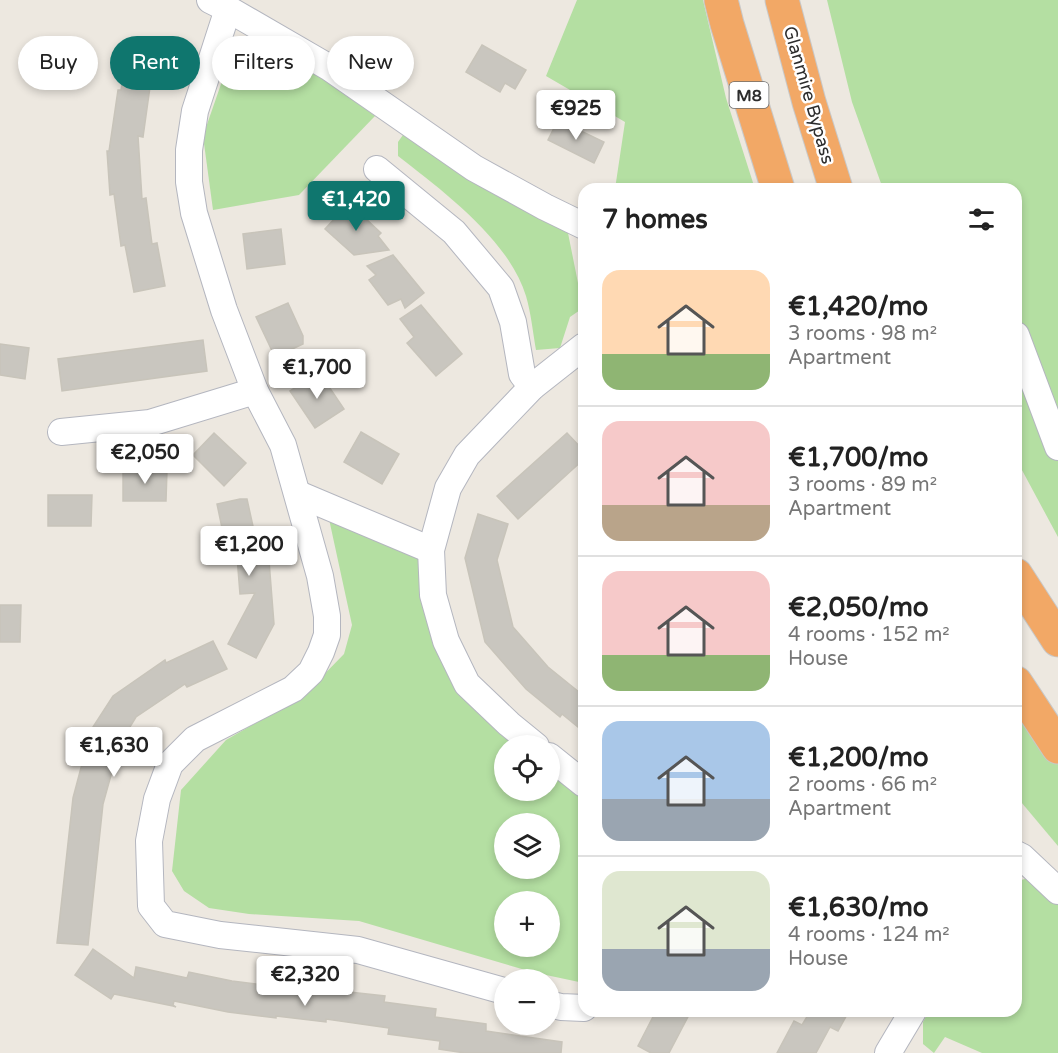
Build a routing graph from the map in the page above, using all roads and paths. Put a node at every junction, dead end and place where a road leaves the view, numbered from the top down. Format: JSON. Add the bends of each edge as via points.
{"nodes":[{"id":1,"x":721,"y":0,"type":"edge"},
{"id":2,"x":782,"y":0,"type":"edge"},
{"id":3,"x":219,"y":4,"type":"edge"},
{"id":4,"x":377,"y":169,"type":"dead end"},
{"id":5,"x":776,"y":183,"type":"edge"},
{"id":6,"x":834,"y":183,"type":"edge"},
{"id":7,"x":578,"y":223,"type":"edge"},
{"id":8,"x":1022,"y":350,"type":"edge"},
{"id":9,"x":578,"y":351,"type":"edge"},
{"id":10,"x":532,"y":387,"type":"junction"},
{"id":11,"x":255,"y":391,"type":"junction"},
{"id":12,"x":61,"y":432,"type":"dead end"},
{"id":13,"x":1058,"y":447,"type":"edge"},
{"id":14,"x":298,"y":494,"type":"junction"},
{"id":15,"x":430,"y":550,"type":"junction"},
{"id":16,"x":1022,"y":584,"type":"edge"},
{"id":17,"x":1058,"y":640,"type":"edge"},
{"id":18,"x":1022,"y":692,"type":"edge"},
{"id":19,"x":522,"y":735,"type":"edge"},
{"id":20,"x":1058,"y":747,"type":"edge"},
{"id":21,"x":560,"y":765,"type":"edge"},
{"id":22,"x":578,"y":779,"type":"edge"},
{"id":23,"x":1022,"y":857,"type":"edge"},
{"id":24,"x":1058,"y":891,"type":"edge"},
{"id":25,"x":494,"y":988,"type":"edge"},
{"id":26,"x":560,"y":1007,"type":"edge"},
{"id":27,"x":578,"y":1008,"type":"edge"},
{"id":28,"x":909,"y":1017,"type":"edge"},
{"id":29,"x":888,"y":1053,"type":"edge"}],
"edges":[{"from":1,"to":5,"type":"highway","number":"M8"},
{"from":2,"to":6,"type":"highway","name":"Glanmire Bypass"},
{"from":3,"to":7,"type":"street","via":[[330,68],[474,168]]},
{"from":3,"to":11,"type":"street","via":[[195,111],[189,182],[194,213],[224,310]]},
{"from":4,"to":10,"type":"street","via":[[454,232],[501,288],[513,322],[522,374]]},
{"from":8,"to":13,"type":"street"},
{"from":9,"to":10,"type":"street"},
{"from":10,"to":15,"type":"street","via":[[467,455],[448,488]]},
{"from":11,"to":12,"type":"street","via":[[150,423]]},
{"from":11,"to":14,"type":"street","via":[[283,445]]},
{"from":14,"to":15,"type":"street"},
{"from":14,"to":25,"type":"street","via":[[327,616],[327,635],[321,652],[311,672],[293,689],[195,739],[170,764],[157,799],[149,841],[151,906],[165,924],[220,935],[358,950]]},
{"from":15,"to":19,"type":"street","via":[[433,595],[446,640],[467,684]]},
{"from":16,"to":17,"type":"highway"},
{"from":18,"to":20,"type":"highway"},
{"from":21,"to":22,"type":"street"},
{"from":23,"to":24,"type":"street"},
{"from":26,"to":27,"type":"street"},
{"from":28,"to":29,"type":"street"}]}
